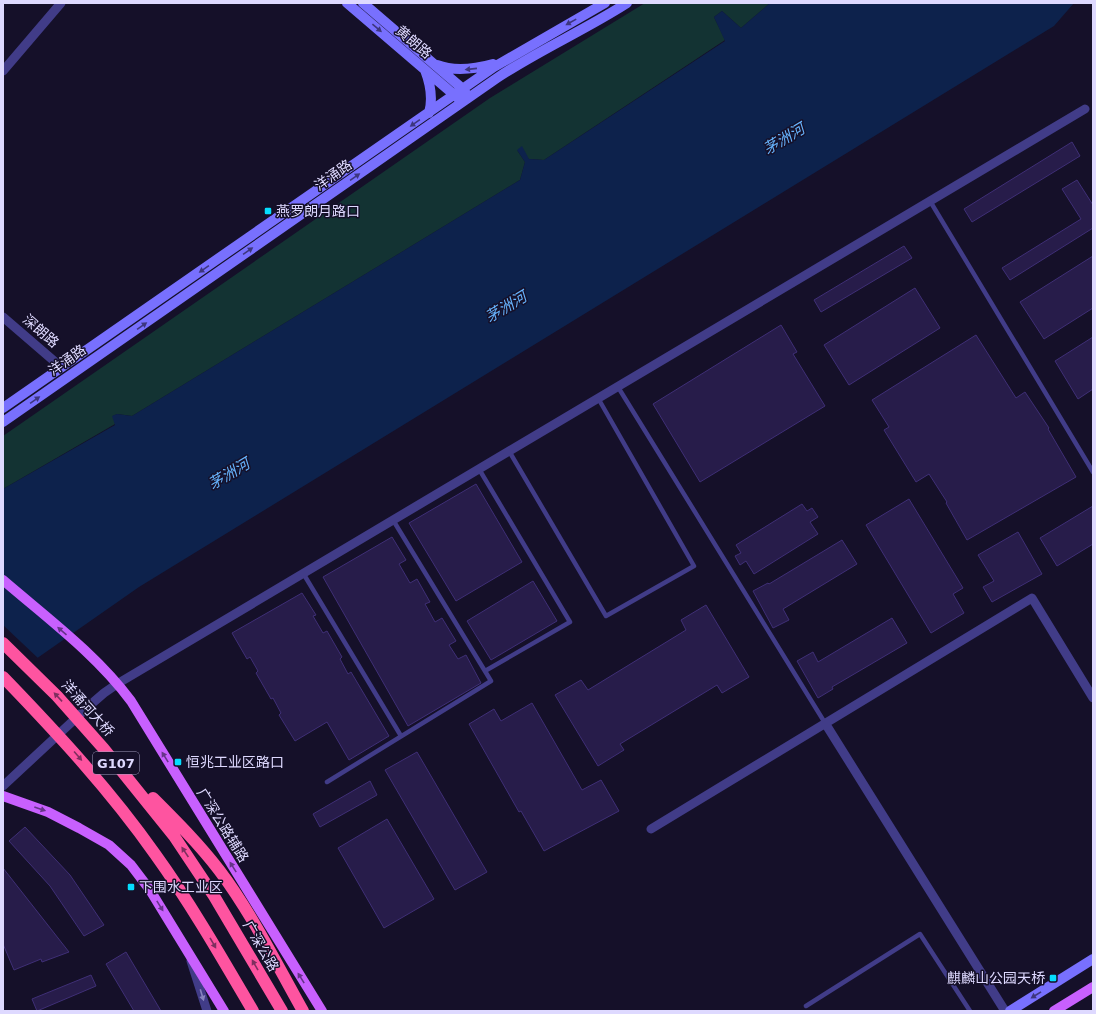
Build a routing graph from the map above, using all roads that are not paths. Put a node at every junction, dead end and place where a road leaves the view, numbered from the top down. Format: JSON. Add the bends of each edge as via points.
{"nodes":[{"id":1,"x":61,"y":3,"type":"edge"},
{"id":2,"x":347,"y":3,"type":"edge"},
{"id":3,"x":363,"y":3,"type":"edge"},
{"id":4,"x":605,"y":3,"type":"edge"},
{"id":5,"x":627,"y":3,"type":"edge"},
{"id":6,"x":508,"y":58,"type":"junction"},
{"id":7,"x":429,"y":66,"type":"junction"},
{"id":8,"x":3,"y":72,"type":"edge"},
{"id":9,"x":459,"y":92,"type":"junction"},
{"id":10,"x":465,"y":100,"type":"junction"},
{"id":11,"x":1085,"y":110,"type":"dead end"},
{"id":12,"x":429,"y":113,"type":"junction"},
{"id":13,"x":930,"y":201,"type":"junction"},
{"id":14,"x":3,"y":317,"type":"edge"},
{"id":15,"x":61,"y":367,"type":"junction"},
{"id":16,"x":618,"y":387,"type":"junction"},
{"id":17,"x":598,"y":398,"type":"junction"},
{"id":18,"x":3,"y":408,"type":"edge"},
{"id":19,"x":3,"y":422,"type":"edge"},
{"id":20,"x":509,"y":451,"type":"junction"},
{"id":21,"x":478,"y":469,"type":"junction"},
{"id":22,"x":1093,"y":472,"type":"edge"},
{"id":23,"x":393,"y":520,"type":"junction"},
{"id":24,"x":303,"y":573,"type":"junction"},
{"id":25,"x":3,"y":580,"type":"edge"},
{"id":26,"x":3,"y":642,"type":"edge"},
{"id":27,"x":485,"y":671,"type":"junction"},
{"id":28,"x":3,"y":677,"type":"edge"},
{"id":29,"x":117,"y":684,"type":"junction"},
{"id":30,"x":1093,"y":698,"type":"edge"},
{"id":31,"x":825,"y":723,"type":"junction"},
{"id":32,"x":401,"y":736,"type":"junction"},
{"id":33,"x":104,"y":749,"type":"junction"},
{"id":34,"x":327,"y":782,"type":"dead end"},
{"id":35,"x":3,"y":786,"type":"edge"},
{"id":36,"x":3,"y":796,"type":"edge"},
{"id":37,"x":651,"y":829,"type":"dead end"},
{"id":38,"x":214,"y":896,"type":"joint"},
{"id":39,"x":188,"y":952,"type":"junction"},
{"id":40,"x":1093,"y":959,"type":"edge"},
{"id":41,"x":1093,"y":987,"type":"edge"},
{"id":42,"x":806,"y":1006,"type":"dead end"},
{"id":43,"x":207,"y":1011,"type":"edge"},
{"id":44,"x":224,"y":1011,"type":"edge"},
{"id":45,"x":253,"y":1011,"type":"edge"},
{"id":46,"x":282,"y":1011,"type":"edge"},
{"id":47,"x":303,"y":1011,"type":"edge"},
{"id":48,"x":322,"y":1011,"type":"edge"},
{"id":49,"x":970,"y":1011,"type":"edge"},
{"id":50,"x":1005,"y":1011,"type":"edge"},
{"id":51,"x":1010,"y":1011,"type":"edge"},
{"id":52,"x":1054,"y":1011,"type":"edge"}],
"edges":[{"from":1,"to":8,"type":"street"},
{"from":2,"to":7,"type":"street","name":"黄朗路","one_way":true},
{"from":3,"to":7,"type":"street","name":"黄朗路"},
{"from":4,"to":6,"type":"street","name":"洋涌路","one_way":true},
{"from":5,"to":10,"type":"street","name":"洋涌路","via":[[518,64]]},
{"from":6,"to":7,"type":"street","one_way":true,"via":[[470,69]]},
{"from":6,"to":9,"type":"street","name":"洋涌路"},
{"from":7,"to":9,"type":"street","name":"黄朗路"},
{"from":7,"to":12,"type":"street"},
{"from":9,"to":10,"type":"street","name":"黄朗路"},
{"from":9,"to":12,"type":"street","name":"洋涌路"},
{"from":19,"to":10,"type":"street","name":"洋涌路","one_way":true},
{"from":11,"to":13,"type":"street"},
{"from":12,"to":15,"type":"street","name":"洋涌路","one_way":true},
{"from":13,"to":16,"type":"street"},
{"from":13,"to":22,"type":"lane"},
{"from":14,"to":15,"type":"street","name":"深朗路"},
{"from":15,"to":18,"type":"street","name":"洋涌路"},
{"from":16,"to":17,"type":"street"},
{"from":16,"to":31,"type":"lane"},
{"from":17,"to":20,"type":"street"},
{"from":17,"to":20,"type":"lane","via":[[694,566],[606,616]]},
{"from":20,"to":21,"type":"street"},
{"from":21,"to":23,"type":"street"},
{"from":21,"to":27,"type":"lane","via":[[570,622]]},
{"from":23,"to":24,"type":"street"},
{"from":23,"to":27,"type":"lane"},
{"from":24,"to":29,"type":"street"},
{"from":24,"to":32,"type":"lane"},
{"from":29,"to":25,"type":"main road","name":"广深公路辅路","one_way":true,"via":[[91,657]]},
{"from":33,"to":26,"type":"highway","name":"洋涌河大桥","number":"G107","one_way":true,"via":[[57,696]]},
{"from":27,"to":32,"type":"lane","via":[[492,681]]},
{"from":28,"to":45,"type":"highway","number":"G107","one_way":true,"via":[[76,754],[155,853],[193,909]]},
{"from":29,"to":35,"type":"street","via":[[89,706]]},
{"from":48,"to":29,"type":"main road","name":"广深公路辅路","one_way":true,"via":[[136,710]]},
{"from":30,"to":31,"type":"street","via":[[1032,598]]},
{"from":31,"to":37,"type":"street"},
{"from":31,"to":50,"type":"street"},
{"from":32,"to":34,"type":"lane"},
{"from":38,"to":33,"type":"highway","name":"洋涌河大桥","number":"G107","one_way":true,"via":[[174,836]]},
{"from":33,"to":47,"type":"highway","via":[[201,848],[233,890]]},
{"from":36,"to":39,"type":"main road","one_way":true,"via":[[48,812],[109,845],[131,865],[150,890]]},
{"from":46,"to":38,"type":"highway","name":"广深公路","number":"G107","one_way":true},
{"from":39,"to":43,"type":"street","one_way":true},
{"from":39,"to":44,"type":"main road"},
{"from":40,"to":51,"type":"street","one_way":true},
{"from":41,"to":52,"type":"main road"},
{"from":42,"to":49,"type":"lane","via":[[920,934]]}]}
